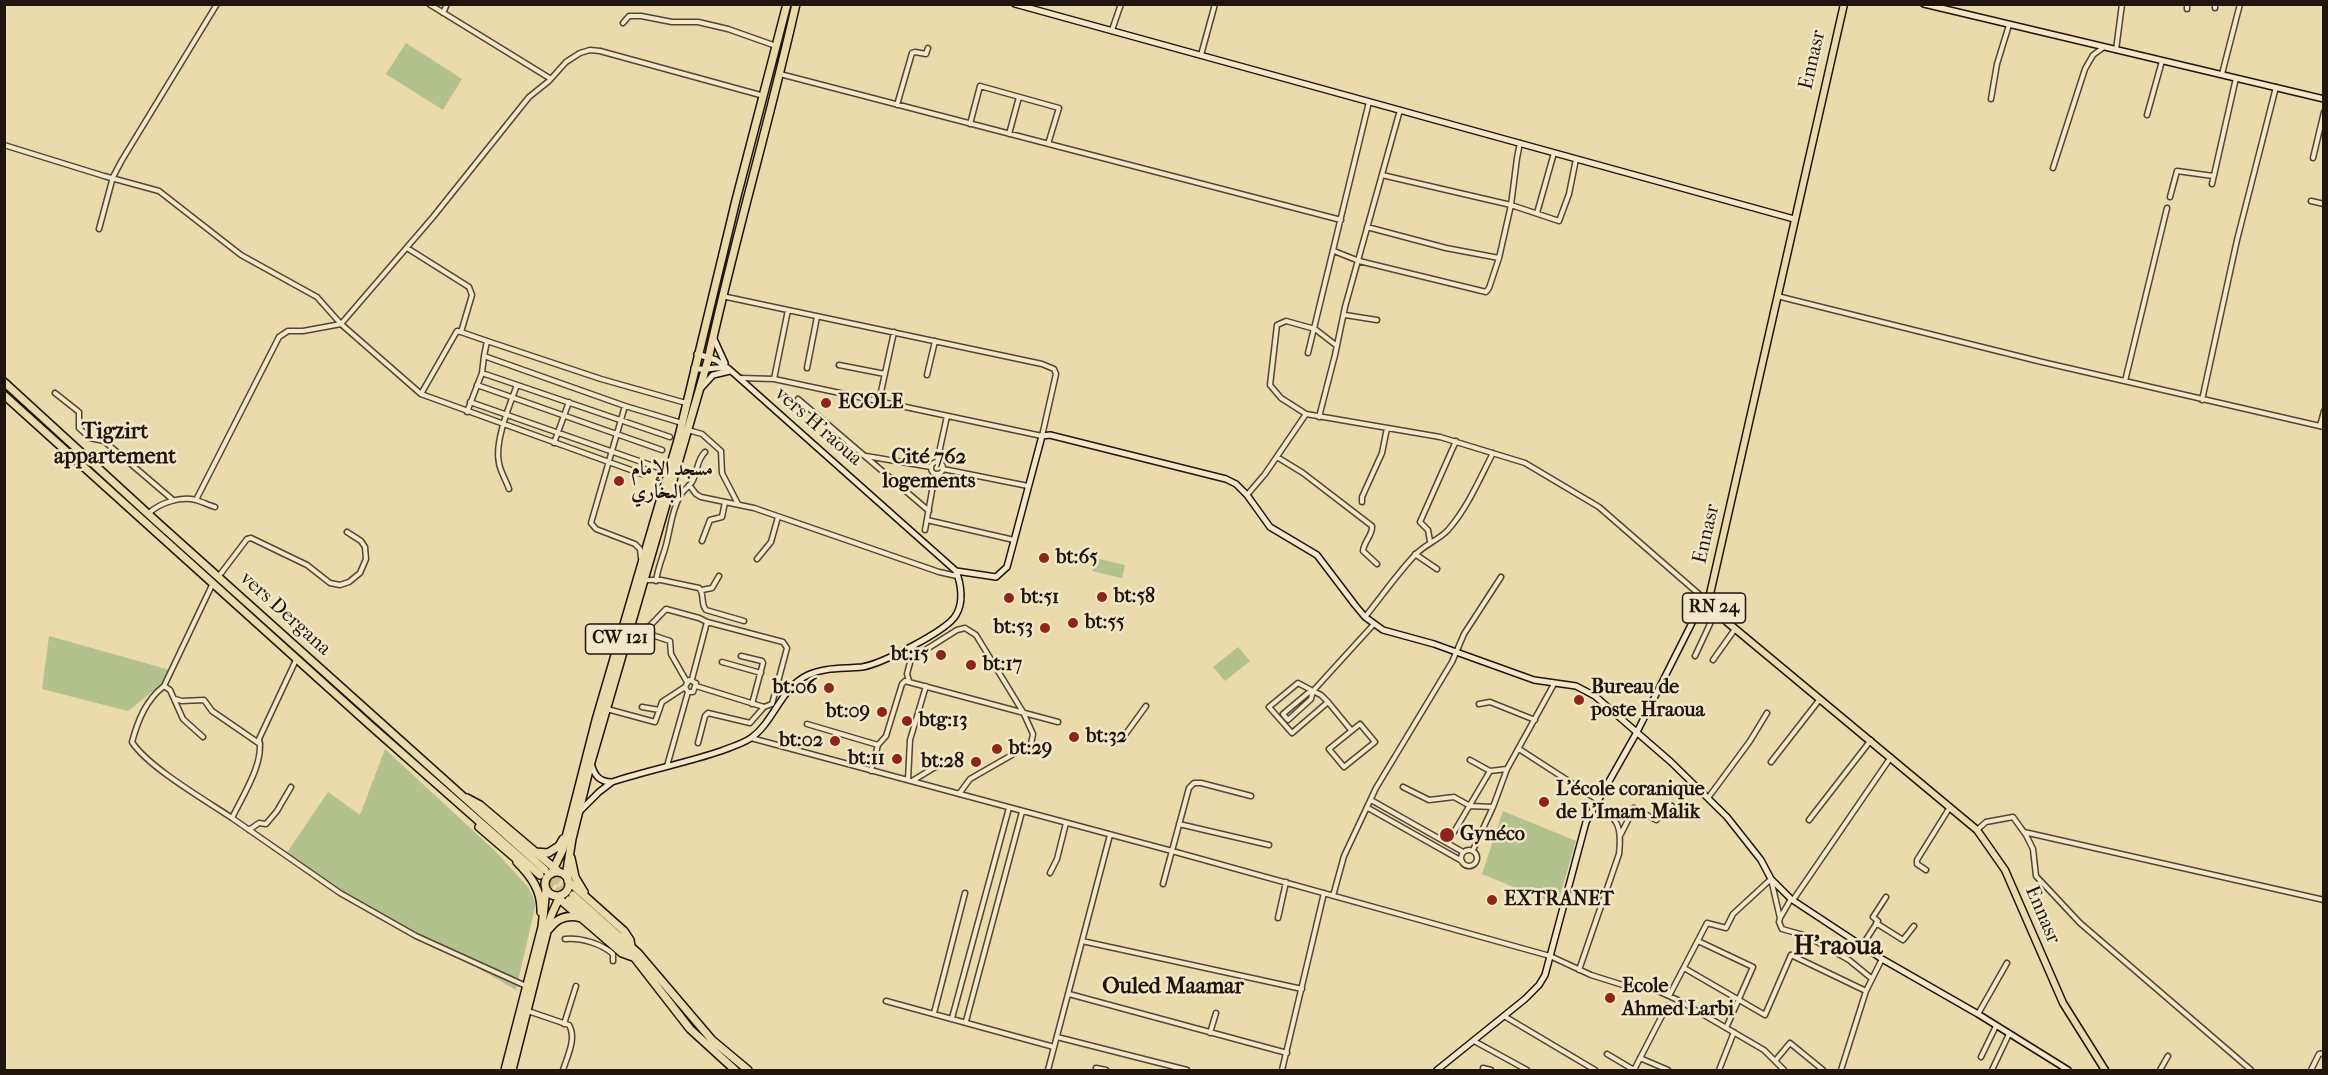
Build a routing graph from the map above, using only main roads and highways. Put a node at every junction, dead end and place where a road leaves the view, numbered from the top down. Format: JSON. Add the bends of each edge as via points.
{"nodes":[{"id":1,"x":787,"y":4,"type":"edge"},
{"id":2,"x":796,"y":4,"type":"edge"},
{"id":3,"x":1844,"y":4,"type":"edge"},
{"id":4,"x":4,"y":382,"type":"edge"},
{"id":5,"x":4,"y":395,"type":"edge"},
{"id":6,"x":216,"y":580,"type":"junction"},
{"id":7,"x":462,"y":796,"type":"junction"},
{"id":8,"x":470,"y":813,"type":"junction"},
{"id":9,"x":567,"y":832,"type":"junction"},
{"id":10,"x":533,"y":851,"type":"junction"},
{"id":11,"x":570,"y":852,"type":"junction"},
{"id":12,"x":513,"y":858,"type":"junction"},
{"id":13,"x":550,"y":872,"type":"junction"},
{"id":14,"x":568,"y":880,"type":"junction"},
{"id":15,"x":545,"y":887,"type":"junction"},
{"id":16,"x":558,"y":897,"type":"junction"},
{"id":17,"x":591,"y":901,"type":"junction"},
{"id":18,"x":585,"y":921,"type":"junction"},
{"id":19,"x":544,"y":933,"type":"junction"},
{"id":20,"x":631,"y":946,"type":"junction"},
{"id":21,"x":634,"y":957,"type":"junction"},
{"id":22,"x":505,"y":1071,"type":"edge"},
{"id":23,"x":512,"y":1071,"type":"edge"},
{"id":24,"x":735,"y":1071,"type":"edge"},
{"id":25,"x":748,"y":1071,"type":"edge"},
{"id":26,"x":2105,"y":1071,"type":"edge"}],
"edges":[{"from":1,"to":9,"type":"highway","number":"CW 121","via":[[682,423]]},
{"from":2,"to":11,"type":"highway","via":[[705,369],[591,762]]},
{"from":3,"to":26,"type":"main road","name":"Ennasr","number":"RN 24","via":[[1710,603],[1977,830],[2005,870],[2062,1003]]},
{"from":4,"to":6,"type":"highway","name":"vers Dergana"},
{"from":5,"to":6,"type":"highway"},
{"from":6,"to":7,"type":"highway","name":"vers Dergana"},
{"from":6,"to":8,"type":"highway"},
{"from":7,"to":10,"type":"highway","via":[[477,803]]},
{"from":7,"to":13,"type":"highway","name":"vers Dergana"},
{"from":8,"to":12,"type":"highway","via":[[474,822]]},
{"from":8,"to":13,"type":"highway"},
{"from":9,"to":10,"type":"highway","via":[[553,851]]},
{"from":9,"to":13,"type":"highway","number":"CW 121"},
{"from":10,"to":13,"type":"highway"},
{"from":11,"to":14,"type":"highway"},
{"from":11,"to":17,"type":"highway","via":[[575,877]]},
{"from":12,"to":15,"type":"highway"},
{"from":12,"to":19,"type":"highway","via":[[531,878],[540,896]]},
{"from":13,"to":14,"type":"highway"},
{"from":13,"to":15,"type":"highway"},
{"from":14,"to":16,"type":"highway","via":[[566,891]]},
{"from":14,"to":17,"type":"highway"},
{"from":15,"to":16,"type":"highway"},
{"from":15,"to":19,"type":"highway"},
{"from":16,"to":18,"type":"highway"},
{"from":16,"to":19,"type":"highway"},
{"from":17,"to":20,"type":"highway","via":[[624,931]]},
{"from":18,"to":19,"type":"highway","via":[[576,917],[560,919]]},
{"from":18,"to":21,"type":"highway","via":[[622,953]]},
{"from":19,"to":22,"type":"highway"},
{"from":19,"to":23,"type":"highway"},
{"from":20,"to":21,"type":"highway","via":[[571,897]]},
{"from":20,"to":25,"type":"highway","via":[[712,1040]]},
{"from":21,"to":24,"type":"highway","via":[[690,1029]]}]}
